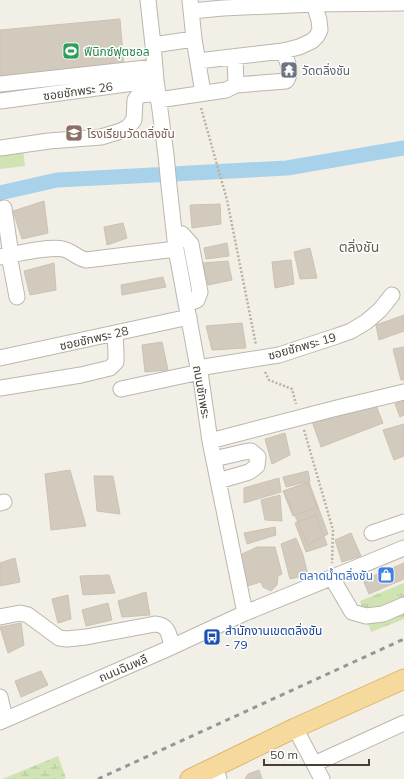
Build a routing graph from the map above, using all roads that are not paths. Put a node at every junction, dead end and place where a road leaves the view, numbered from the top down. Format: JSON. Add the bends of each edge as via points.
{"nodes":[{"id":1,"x":148,"y":0,"type":"edge"},
{"id":2,"x":404,"y":3,"type":"edge"},
{"id":3,"x":223,"y":4,"type":"edge"},
{"id":4,"x":314,"y":4,"type":"junction"},
{"id":5,"x":191,"y":5,"type":"edge"},
{"id":6,"x":194,"y":39,"type":"junction"},
{"id":7,"x":153,"y":45,"type":"junction"},
{"id":8,"x":283,"y":51,"type":"junction"},
{"id":9,"x":235,"y":57,"type":"junction"},
{"id":10,"x":198,"y":61,"type":"junction"},
{"id":11,"x":0,"y":84,"type":"edge"},
{"id":12,"x":156,"y":85,"type":"junction"},
{"id":13,"x":236,"y":85,"type":"junction"},
{"id":14,"x":200,"y":94,"type":"junction"},
{"id":15,"x":0,"y":101,"type":"edge"},
{"id":16,"x":0,"y":148,"type":"edge"},
{"id":17,"x":4,"y":208,"type":"dead end"},
{"id":18,"x":175,"y":233,"type":"junction"},
{"id":19,"x":176,"y":249,"type":"junction"},
{"id":20,"x":7,"y":256,"type":"edge"},
{"id":21,"x":392,"y":295,"type":"dead end"},
{"id":22,"x":17,"y":298,"type":"dead end"},
{"id":23,"x":188,"y":310,"type":"junction"},
{"id":24,"x":115,"y":333,"type":"junction"},
{"id":25,"x":0,"y":358,"type":"edge"},
{"id":26,"x":199,"y":370,"type":"junction"},
{"id":27,"x":0,"y":388,"type":"edge"},
{"id":28,"x":121,"y":389,"type":"dead end"},
{"id":29,"x":404,"y":392,"type":"edge"},
{"id":30,"x":210,"y":441,"type":"junction"},
{"id":31,"x":214,"y":459,"type":"junction"},
{"id":32,"x":218,"y":481,"type":"junction"},
{"id":33,"x":404,"y":522,"type":"edge"},
{"id":34,"x":372,"y":533,"type":"dead end"},
{"id":35,"x":404,"y":548,"type":"edge"},
{"id":36,"x":332,"y":578,"type":"junction"},
{"id":37,"x":404,"y":605,"type":"edge"},
{"id":38,"x":245,"y":613,"type":"junction"},
{"id":39,"x":0,"y":617,"type":"edge"},
{"id":40,"x":172,"y":647,"type":"junction"},
{"id":41,"x":404,"y":679,"type":"edge"},
{"id":42,"x":0,"y":697,"type":"edge"},
{"id":43,"x":3,"y":721,"type":"edge"},
{"id":44,"x":404,"y":723,"type":"edge"},
{"id":45,"x":295,"y":728,"type":"junction"},
{"id":46,"x":314,"y":764,"type":"junction"},
{"id":47,"x":217,"y":773,"type":"edge"},
{"id":48,"x":190,"y":779,"type":"edge"},
{"id":49,"x":322,"y":779,"type":"edge"}],
"edges":[{"from":1,"to":7,"type":"street","name":"ถนนชักพระ"},
{"from":2,"to":4,"type":"street"},
{"from":3,"to":4,"type":"street"},
{"from":3,"to":5,"type":"street"},
{"from":4,"to":8,"type":"street","via":[[320,30],[312,41]]},
{"from":5,"to":6,"type":"street"},
{"from":6,"to":7,"type":"street"},
{"from":6,"to":10,"type":"street"},
{"from":7,"to":12,"type":"street","name":"ถนนชักพระ"},
{"from":8,"to":9,"type":"street"},
{"from":8,"to":13,"type":"street","via":[[289,67],[289,76],[286,80]]},
{"from":9,"to":10,"type":"street"},
{"from":9,"to":13,"type":"street"},
{"from":10,"to":14,"type":"street"},
{"from":11,"to":12,"type":"street"},
{"from":12,"to":14,"type":"street"},
{"from":12,"to":15,"type":"street","name":"ซอยชักพระ 26"},
{"from":12,"to":16,"type":"street","via":[[137,97],[134,120],[121,131],[100,137]]},
{"from":12,"to":18,"type":"street","name":"ถนนชักพระ"},
{"from":13,"to":14,"type":"street","via":[[226,90]]},
{"from":17,"to":20,"type":"street"},
{"from":18,"to":19,"type":"street","name":"ถนนชักพระ"},
{"from":18,"to":23,"type":"street","via":[[182,234],[191,244],[200,292]]},
{"from":19,"to":20,"type":"street","via":[[86,260],[57,248]]},
{"from":19,"to":23,"type":"street","name":"ถนนชักพระ"},
{"from":20,"to":22,"type":"street"},
{"from":21,"to":26,"type":"street","name":"ซอยชักพระ 19","via":[[380,310],[351,331],[279,355]]},
{"from":23,"to":24,"type":"street","name":"ซอยชักพระ 28"},
{"from":23,"to":26,"type":"street","name":"ถนนชักพระ"},
{"from":24,"to":25,"type":"street","name":"ซอยชักพระ 28"},
{"from":24,"to":27,"type":"street","via":[[116,362],[110,368]]},
{"from":26,"to":28,"type":"street","name":"ซอยชักพระ 19"},
{"from":26,"to":30,"type":"street","name":"ถนนชักพระ"},
{"from":29,"to":30,"type":"street"},
{"from":30,"to":31,"type":"street","name":"ถนนชักพระ"},
{"from":31,"to":32,"type":"street","name":"ถนนชักพระ"},
{"from":31,"to":32,"type":"street","via":[[251,451],[258,457],[257,466],[249,472]]},
{"from":32,"to":38,"type":"street","name":"ถนนชักพระ"},
{"from":33,"to":34,"type":"street"},
{"from":35,"to":36,"type":"street"},
{"from":36,"to":37,"type":"street","via":[[352,612],[366,616],[383,614]]},
{"from":36,"to":38,"type":"street"},
{"from":38,"to":40,"type":"street","name":"ถนนฉิมพลี"},
{"from":39,"to":40,"type":"street","via":[[20,613],[28,615],[59,638],[67,639],[161,625],[167,629]]},
{"from":40,"to":43,"type":"street","name":"ถนนฉิมพลี"},
{"from":41,"to":45,"type":"main road"},
{"from":42,"to":43,"type":"street"},
{"from":44,"to":46,"type":"street"},
{"from":45,"to":46,"type":"street"},
{"from":45,"to":47,"type":"main road"},
{"from":46,"to":49,"type":"street"},
{"from":47,"to":48,"type":"main road"}]}
